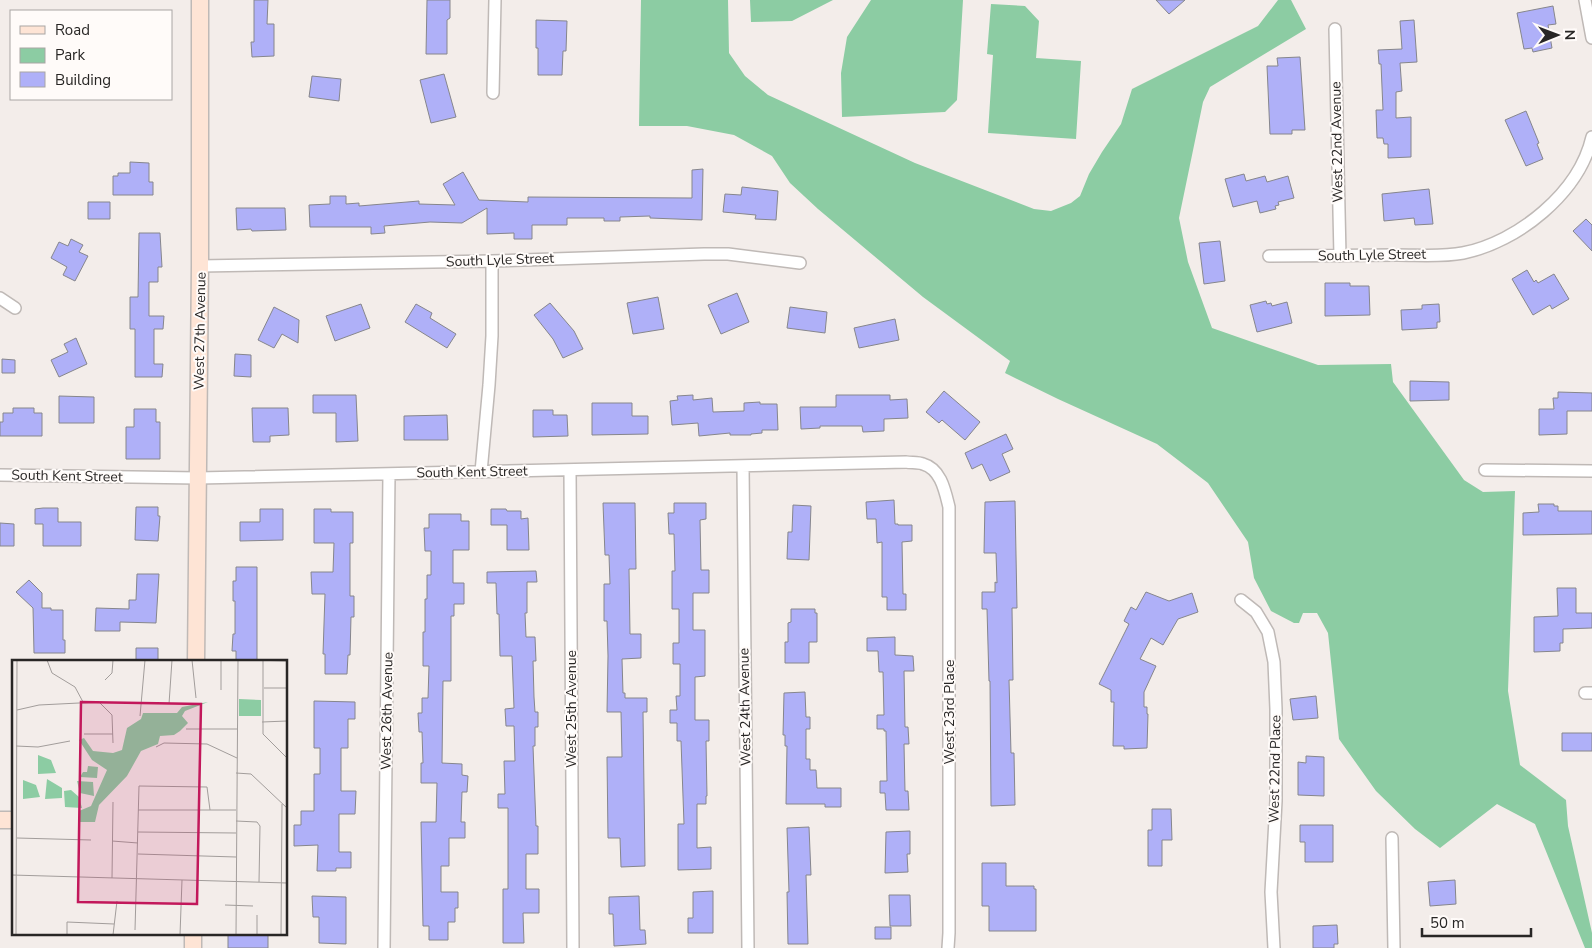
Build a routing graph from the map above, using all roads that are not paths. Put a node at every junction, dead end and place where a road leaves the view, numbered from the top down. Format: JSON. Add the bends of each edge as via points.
{"nodes":[{"id":1,"x":200,"y":0,"type":"edge"},
{"id":2,"x":495,"y":0,"type":"edge"},
{"id":3,"x":1584,"y":0,"type":"edge"},
{"id":4,"x":1590,"y":12,"type":"edge"},
{"id":5,"x":1335,"y":29,"type":"dead end"},
{"id":6,"x":1592,"y":38,"type":"edge"},
{"id":7,"x":493,"y":92,"type":"dead end"},
{"id":8,"x":1592,"y":136,"type":"edge"},
{"id":9,"x":1269,"y":256,"type":"dead end"},
{"id":10,"x":1340,"y":256,"type":"junction"},
{"id":11,"x":492,"y":261,"type":"junction"},
{"id":12,"x":800,"y":263,"type":"dead end"},
{"id":13,"x":200,"y":266,"type":"junction"},
{"id":14,"x":0,"y":298,"type":"edge"},
{"id":15,"x":15,"y":308,"type":"dead end"},
{"id":16,"x":743,"y":466,"type":"junction"},
{"id":17,"x":570,"y":470,"type":"junction"},
{"id":18,"x":1485,"y":470,"type":"dead end"},
{"id":19,"x":1592,"y":471,"type":"edge"},
{"id":20,"x":481,"y":472,"type":"junction"},
{"id":21,"x":389,"y":474,"type":"junction"},
{"id":22,"x":0,"y":475,"type":"edge"},
{"id":23,"x":940,"y":477,"type":"joint"},
{"id":24,"x":198,"y":478,"type":"junction"},
{"id":25,"x":1241,"y":600,"type":"dead end"},
{"id":26,"x":196,"y":660,"type":"edge"},
{"id":27,"x":1392,"y":838,"type":"dead end"},
{"id":28,"x":384,"y":948,"type":"edge"},
{"id":29,"x":573,"y":948,"type":"edge"},
{"id":30,"x":748,"y":948,"type":"edge"},
{"id":31,"x":948,"y":948,"type":"edge"},
{"id":32,"x":1274,"y":948,"type":"edge"},
{"id":33,"x":1394,"y":948,"type":"edge"}],
"edges":[{"from":1,"to":13,"type":"main road","name":"West 27th Avenue"},
{"from":2,"to":7,"type":"street"},
{"from":3,"to":4,"type":"street"},
{"from":4,"to":6,"type":"street"},
{"from":5,"to":10,"type":"street","name":"West 22nd Avenue"},
{"from":8,"to":10,"type":"street","name":"South Lyle Street","via":[[1583,161],[1558,199],[1510,236],[1475,250],[1452,254]]},
{"from":9,"to":10,"type":"street","name":"South Lyle Street"},
{"from":11,"to":12,"type":"street","name":"South Lyle Street","via":[[728,254]]},
{"from":11,"to":13,"type":"street","name":"South Lyle Street"},
{"from":11,"to":20,"type":"street","via":[[492,336]]},
{"from":13,"to":24,"type":"main road","name":"West 27th Avenue"},
{"from":14,"to":15,"type":"street"},
{"from":16,"to":17,"type":"street","name":"South Kent Street"},
{"from":16,"to":23,"type":"street","name":"South Kent Street","via":[[906,462],[923,464]]},
{"from":16,"to":30,"type":"street","name":"West 24th Avenue"},
{"from":17,"to":20,"type":"street","name":"South Kent Street"},
{"from":17,"to":29,"type":"street","name":"West 25th Avenue"},
{"from":18,"to":19,"type":"street"},
{"from":20,"to":21,"type":"street","name":"South Kent Street"},
{"from":21,"to":24,"type":"street","name":"South Kent Street"},
{"from":21,"to":28,"type":"street","name":"West 26th Avenue"},
{"from":22,"to":24,"type":"street","name":"South Kent Street"},
{"from":23,"to":31,"type":"street","name":"West 23rd Place","via":[[949,507]]},
{"from":24,"to":26,"type":"main road","name":"West 27th Avenue"},
{"from":25,"to":32,"type":"street","name":"West 22nd Place","via":[[1256,612],[1268,632],[1274,662],[1276,783],[1271,892]]},
{"from":27,"to":33,"type":"street"}]}
